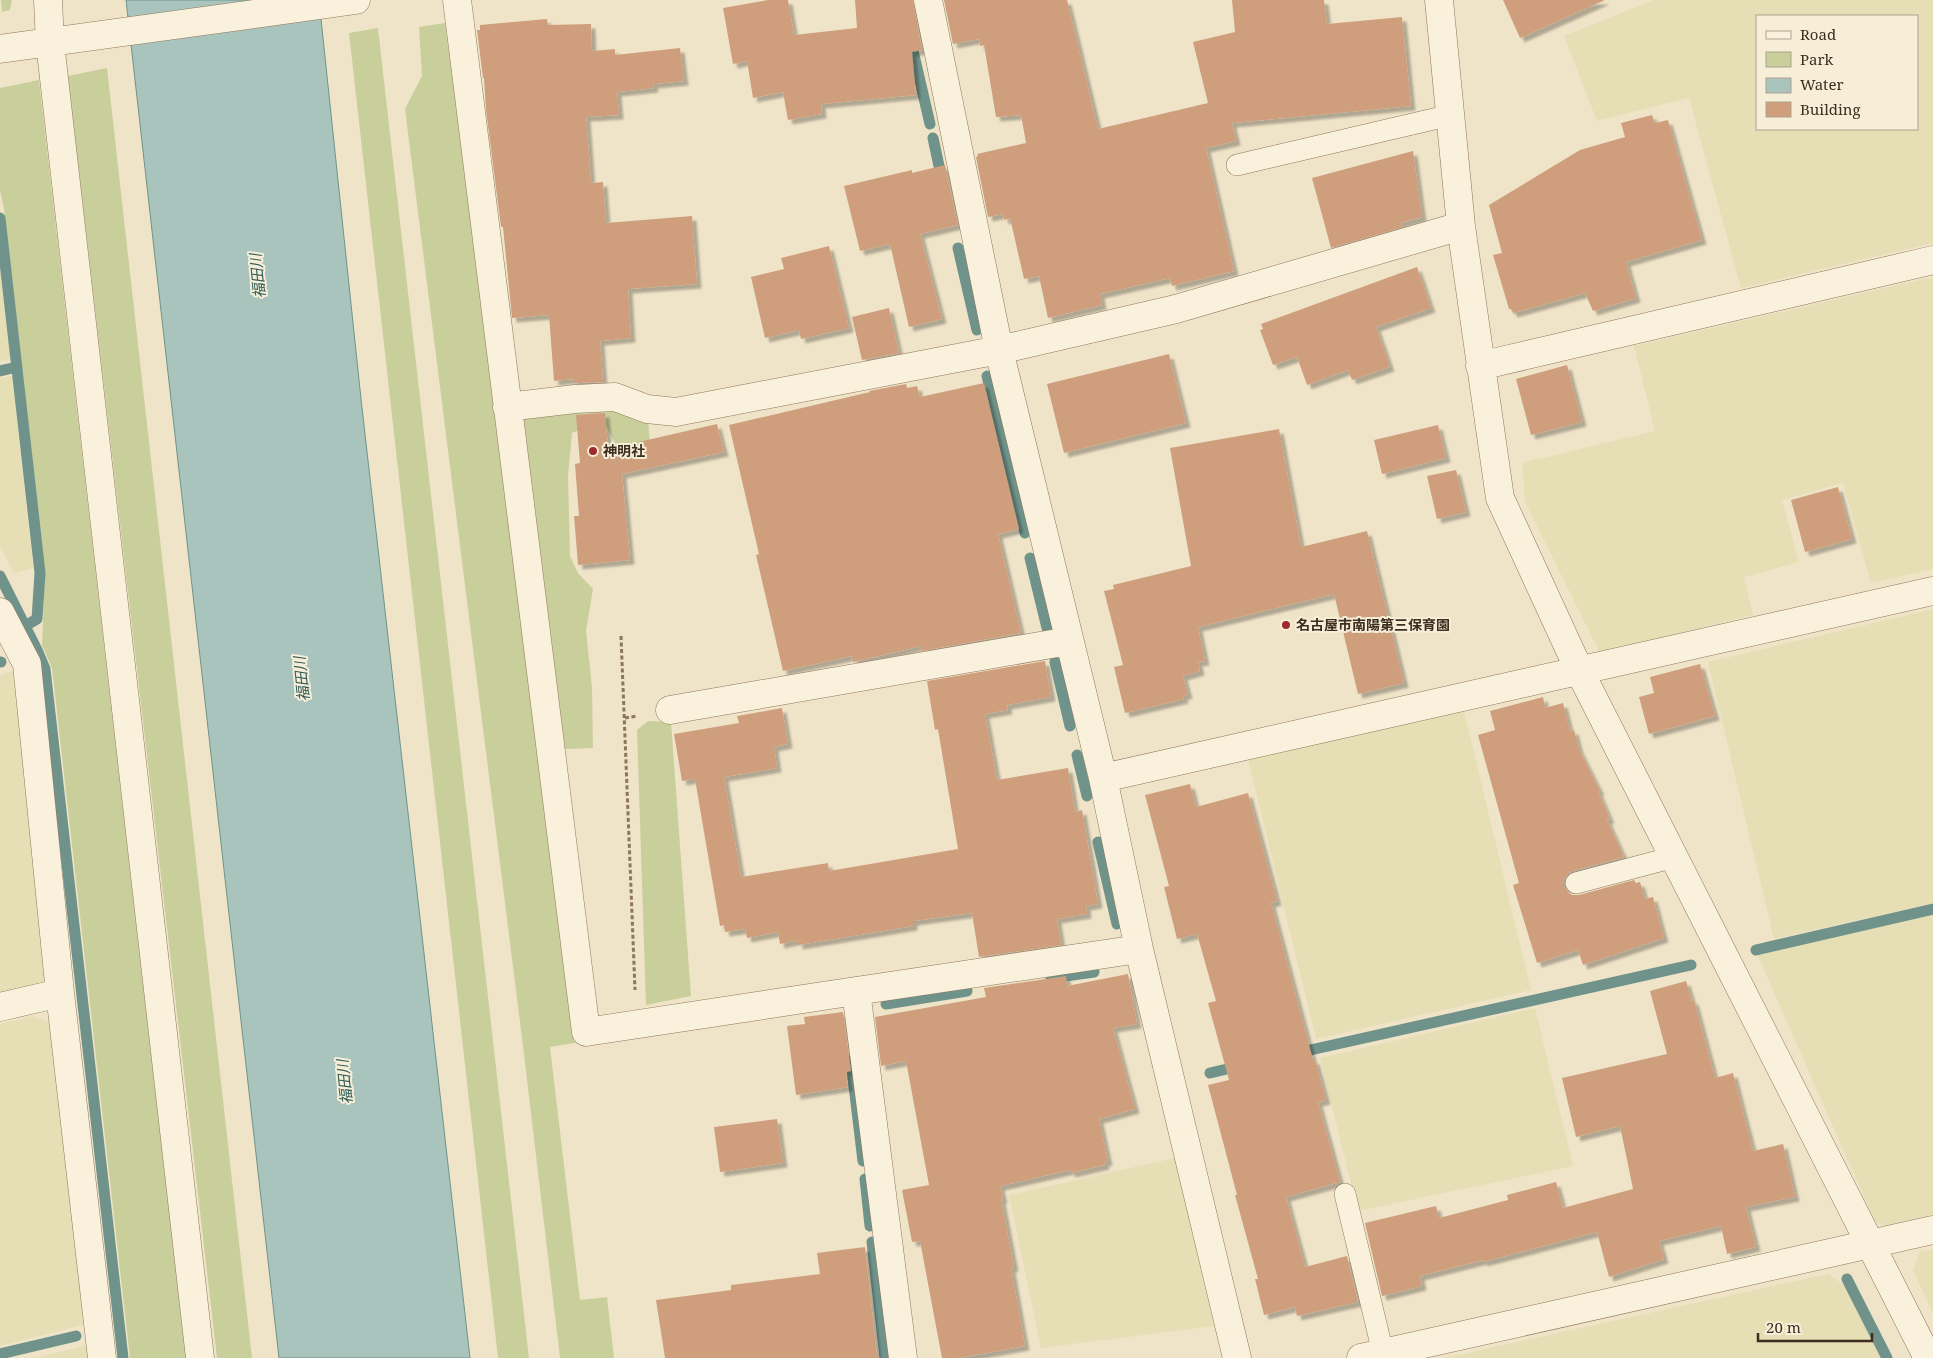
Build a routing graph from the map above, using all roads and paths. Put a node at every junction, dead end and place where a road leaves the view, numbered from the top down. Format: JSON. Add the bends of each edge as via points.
{"nodes":[{"id":1,"x":48,"y":0,"type":"edge"},
{"id":2,"x":356,"y":0,"type":"edge"},
{"id":3,"x":457,"y":0,"type":"edge"},
{"id":4,"x":928,"y":0,"type":"edge"},
{"id":5,"x":1440,"y":0,"type":"edge"},
{"id":6,"x":50,"y":43,"type":"junction"},
{"id":7,"x":0,"y":49,"type":"edge"},
{"id":8,"x":1451,"y":115,"type":"junction"},
{"id":9,"x":1237,"y":165,"type":"dead end"},
{"id":10,"x":1461,"y":226,"type":"junction"},
{"id":11,"x":1933,"y":260,"type":"edge"},
{"id":12,"x":998,"y":350,"type":"junction"},
{"id":13,"x":1480,"y":366,"type":"junction"},
{"id":14,"x":507,"y":407,"type":"junction"},
{"id":15,"x":1933,"y":591,"type":"edge"},
{"id":16,"x":0,"y":612,"type":"edge"},
{"id":17,"x":621,"y":636,"type":"dead end"},
{"id":18,"x":1069,"y":641,"type":"junction"},
{"id":19,"x":1580,"y":672,"type":"junction"},
{"id":20,"x":670,"y":710,"type":"dead end"},
{"id":21,"x":1102,"y":778,"type":"junction"},
{"id":22,"x":1674,"y":857,"type":"junction"},
{"id":23,"x":1576,"y":883,"type":"dead end"},
{"id":24,"x":1139,"y":949,"type":"junction"},
{"id":25,"x":856,"y":991,"type":"junction"},
{"id":26,"x":60,"y":992,"type":"junction"},
{"id":27,"x":0,"y":1008,"type":"edge"},
{"id":28,"x":636,"y":1024,"type":"junction"},
{"id":29,"x":1345,"y":1194,"type":"dead end"},
{"id":30,"x":1933,"y":1230,"type":"edge"},
{"id":31,"x":1871,"y":1245,"type":"junction"},
{"id":32,"x":1372,"y":1356,"type":"edge"},
{"id":33,"x":102,"y":1358,"type":"edge"},
{"id":34,"x":200,"y":1358,"type":"edge"},
{"id":35,"x":903,"y":1358,"type":"edge"},
{"id":36,"x":1237,"y":1358,"type":"edge"},
{"id":37,"x":1928,"y":1358,"type":"edge"}],
"edges":[{"from":1,"to":6,"type":"street"},
{"from":2,"to":6,"type":"street"},
{"from":3,"to":14,"type":"street"},
{"from":4,"to":12,"type":"street"},
{"from":5,"to":8,"type":"street"},
{"from":6,"to":7,"type":"street"},
{"from":6,"to":34,"type":"street"},
{"from":8,"to":9,"type":"lane"},
{"from":8,"to":10,"type":"street"},
{"from":10,"to":12,"type":"street","via":[[1176,309]]},
{"from":10,"to":13,"type":"street"},
{"from":11,"to":13,"type":"street"},
{"from":12,"to":14,"type":"street","via":[[676,412],[647,409],[615,397]]},
{"from":12,"to":18,"type":"street"},
{"from":13,"to":19,"type":"street","via":[[1500,498]]},
{"from":14,"to":28,"type":"street","via":[[586,1032]]},
{"from":15,"to":19,"type":"street"},
{"from":16,"to":26,"type":"street","via":[[27,664]]},
{"from":17,"to":28,"type":"path"},
{"from":18,"to":20,"type":"street"},
{"from":18,"to":21,"type":"street"},
{"from":19,"to":21,"type":"street"},
{"from":19,"to":22,"type":"street"},
{"from":21,"to":24,"type":"street"},
{"from":22,"to":23,"type":"lane"},
{"from":22,"to":31,"type":"street"},
{"from":24,"to":25,"type":"street"},
{"from":24,"to":36,"type":"street"},
{"from":25,"to":28,"type":"street"},
{"from":25,"to":35,"type":"street"},
{"from":26,"to":27,"type":"street"},
{"from":26,"to":33,"type":"street"},
{"from":29,"to":32,"type":"lane"},
{"from":30,"to":31,"type":"street"},
{"from":31,"to":32,"type":"street"},
{"from":31,"to":37,"type":"street"}]}
